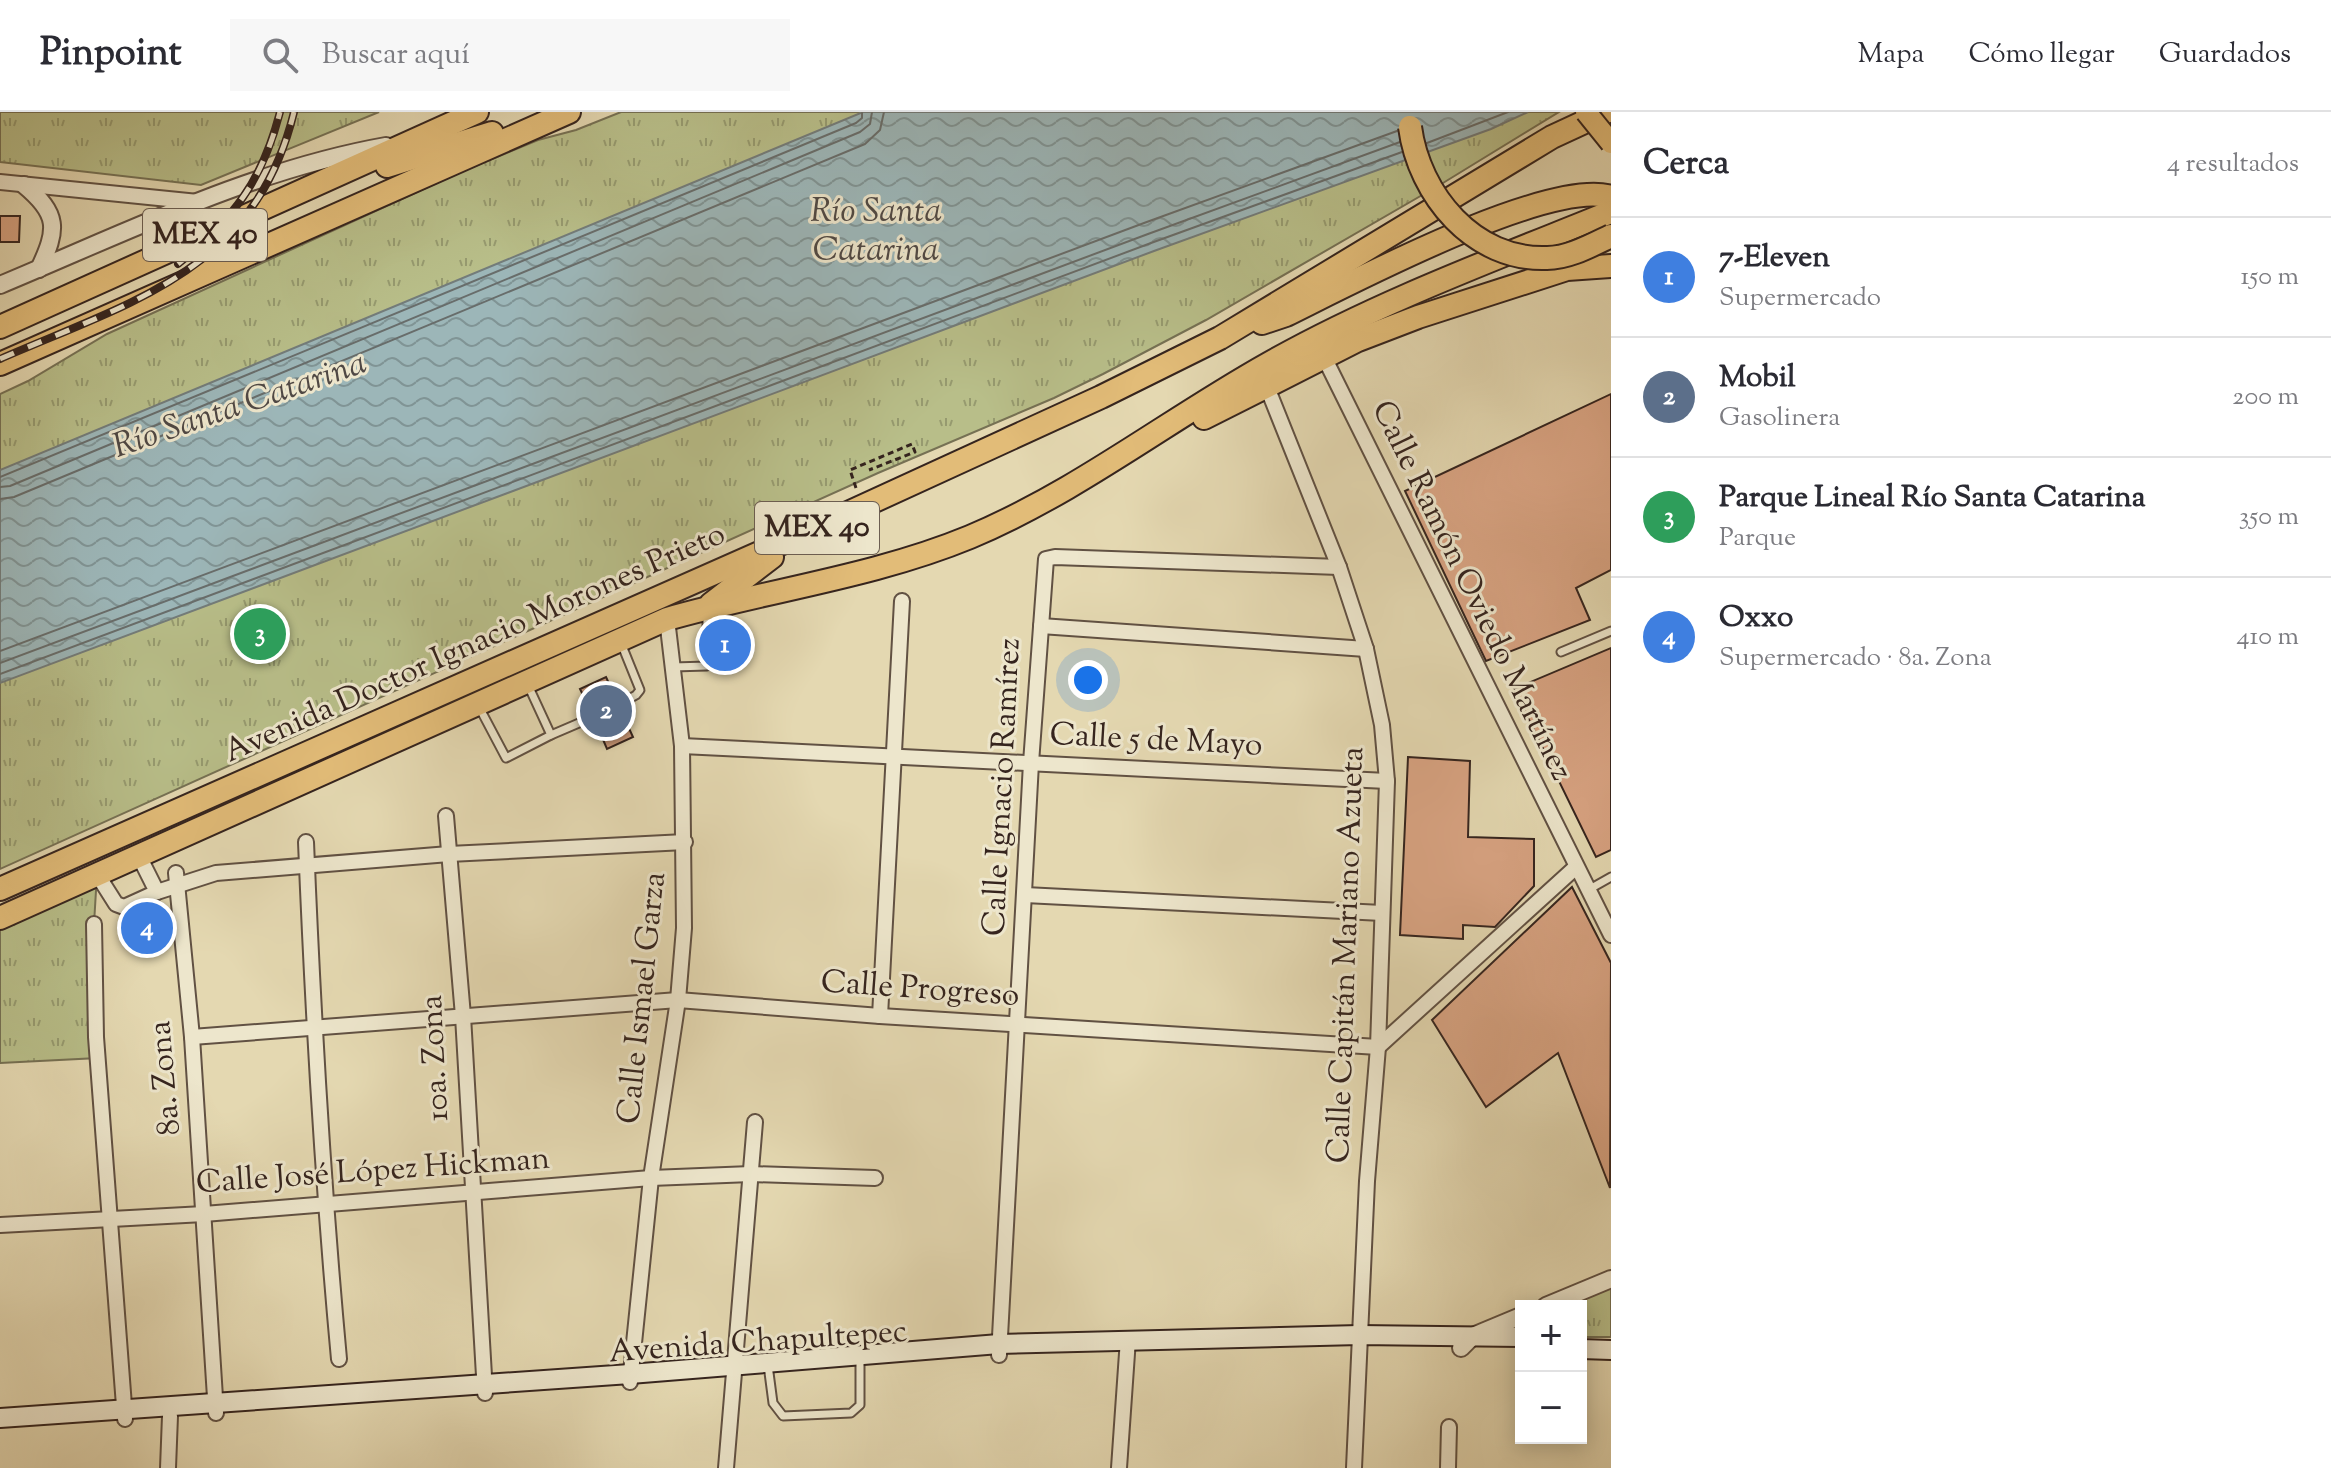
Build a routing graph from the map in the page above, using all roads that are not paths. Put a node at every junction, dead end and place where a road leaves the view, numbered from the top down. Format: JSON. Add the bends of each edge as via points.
{"nodes":[{"id":1,"x":477,"y":112,"type":"edge"},
{"id":2,"x":558,"y":112,"type":"edge"},
{"id":3,"x":569,"y":112,"type":"edge"},
{"id":4,"x":1411,"y":112,"type":"edge"},
{"id":5,"x":1586,"y":112,"type":"edge"},
{"id":6,"x":1606,"y":112,"type":"edge"},
{"id":7,"x":411,"y":142,"type":"junction"},
{"id":8,"x":1611,"y":143,"type":"edge"},
{"id":9,"x":0,"y":182,"type":"edge"},
{"id":10,"x":24,"y":185,"type":"junction"},
{"id":11,"x":293,"y":195,"type":"junction"},
{"id":12,"x":1611,"y":197,"type":"edge"},
{"id":13,"x":198,"y":202,"type":"junction"},
{"id":14,"x":1611,"y":212,"type":"edge"},
{"id":15,"x":1611,"y":236,"type":"edge"},
{"id":16,"x":1611,"y":266,"type":"edge"},
{"id":17,"x":39,"y":269,"type":"junction"},
{"id":18,"x":0,"y":285,"type":"edge"},
{"id":19,"x":0,"y":327,"type":"edge"},
{"id":20,"x":1220,"y":338,"type":"junction"},
{"id":21,"x":1324,"y":357,"type":"junction"},
{"id":22,"x":0,"y":364,"type":"edge"},
{"id":23,"x":1263,"y":377,"type":"junction"},
{"id":24,"x":800,"y":535,"type":"junction"},
{"id":25,"x":1339,"y":567,"type":"junction"},
{"id":26,"x":902,"y":601,"type":"dead end"},
{"id":27,"x":707,"y":607,"type":"junction"},
{"id":28,"x":667,"y":619,"type":"junction"},
{"id":29,"x":1041,"y":626,"type":"junction"},
{"id":30,"x":1611,"y":631,"type":"edge"},
{"id":31,"x":619,"y":639,"type":"junction"},
{"id":32,"x":1366,"y":649,"type":"junction"},
{"id":33,"x":1561,"y":652,"type":"dead end"},
{"id":34,"x":673,"y":667,"type":"junction"},
{"id":35,"x":526,"y":681,"type":"junction"},
{"id":36,"x":477,"y":703,"type":"junction"},
{"id":37,"x":618,"y":705,"type":"dead end"},
{"id":38,"x":593,"y":717,"type":"dead end"},
{"id":39,"x":551,"y":735,"type":"junction"},
{"id":40,"x":682,"y":746,"type":"junction"},
{"id":41,"x":895,"y":757,"type":"junction"},
{"id":42,"x":1031,"y":763,"type":"junction"},
{"id":43,"x":1387,"y":781,"type":"junction"},
{"id":44,"x":446,"y":816,"type":"dead end"},
{"id":45,"x":306,"y":842,"type":"dead end"},
{"id":46,"x":685,"y":842,"type":"junction"},
{"id":47,"x":449,"y":854,"type":"junction"},
{"id":48,"x":139,"y":856,"type":"junction"},
{"id":49,"x":307,"y":865,"type":"junction"},
{"id":50,"x":1576,"y":867,"type":"junction"},
{"id":51,"x":97,"y":874,"type":"junction"},
{"id":52,"x":1611,"y":877,"type":"edge"},
{"id":53,"x":177,"y":878,"type":"junction"},
{"id":54,"x":0,"y":889,"type":"edge"},
{"id":55,"x":1588,"y":890,"type":"junction"},
{"id":56,"x":157,"y":892,"type":"junction"},
{"id":57,"x":1025,"y":895,"type":"junction"},
{"id":58,"x":1382,"y":913,"type":"junction"},
{"id":59,"x":0,"y":918,"type":"edge"},
{"id":60,"x":94,"y":924,"type":"dead end"},
{"id":61,"x":1611,"y":935,"type":"edge"},
{"id":62,"x":678,"y":1000,"type":"junction"},
{"id":63,"x":463,"y":1016,"type":"junction"},
{"id":64,"x":880,"y":1016,"type":"junction"},
{"id":65,"x":1017,"y":1025,"type":"junction"},
{"id":66,"x":313,"y":1027,"type":"junction"},
{"id":67,"x":192,"y":1037,"type":"junction"},
{"id":68,"x":1378,"y":1047,"type":"junction"},
{"id":69,"x":755,"y":1122,"type":"dead end"},
{"id":70,"x":751,"y":1174,"type":"junction"},
{"id":71,"x":651,"y":1178,"type":"junction"},
{"id":72,"x":875,"y":1178,"type":"dead end"},
{"id":73,"x":473,"y":1194,"type":"junction"},
{"id":74,"x":325,"y":1205,"type":"junction"},
{"id":75,"x":204,"y":1214,"type":"junction"},
{"id":76,"x":109,"y":1219,"type":"junction"},
{"id":77,"x":0,"y":1225,"type":"edge"},
{"id":78,"x":1611,"y":1279,"type":"edge"},
{"id":79,"x":1560,"y":1300,"type":"edge"},
{"id":80,"x":1515,"y":1319,"type":"edge"},
{"id":81,"x":1587,"y":1337,"type":"edge"},
{"id":82,"x":1611,"y":1337,"type":"edge"},
{"id":83,"x":1515,"y":1338,"type":"edge"},
{"id":84,"x":1359,"y":1341,"type":"junction"},
{"id":85,"x":1467,"y":1342,"type":"junction"},
{"id":86,"x":1128,"y":1344,"type":"junction"},
{"id":87,"x":1515,"y":1348,"type":"edge"},
{"id":88,"x":999,"y":1349,"type":"junction"},
{"id":89,"x":1587,"y":1349,"type":"edge"},
{"id":90,"x":1611,"y":1350,"type":"edge"},
{"id":91,"x":339,"y":1359,"type":"dead end"},
{"id":92,"x":860,"y":1360,"type":"junction"},
{"id":93,"x":768,"y":1368,"type":"junction"},
{"id":94,"x":733,"y":1371,"type":"junction"},
{"id":95,"x":630,"y":1378,"type":"junction"},
{"id":96,"x":485,"y":1388,"type":"junction"},
{"id":97,"x":216,"y":1408,"type":"junction"},
{"id":98,"x":124,"y":1414,"type":"junction"},
{"id":99,"x":170,"y":1416,"type":"junction"},
{"id":100,"x":0,"y":1418,"type":"edge"},
{"id":101,"x":1449,"y":1427,"type":"dead end"},
{"id":102,"x":0,"y":1428,"type":"edge"},
{"id":103,"x":168,"y":1468,"type":"edge"},
{"id":104,"x":726,"y":1468,"type":"edge"},
{"id":105,"x":1119,"y":1468,"type":"edge"},
{"id":106,"x":1354,"y":1468,"type":"edge"},
{"id":107,"x":1448,"y":1468,"type":"edge"}],
"edges":[{"from":1,"to":7,"type":"highway","number":"MEX 40"},
{"from":2,"to":11,"type":"highway"},
{"from":3,"to":22,"type":"highway","number":"MEX 40"},
{"from":4,"to":15,"type":"highway","bridge":true,"via":[[1412,142],[1425,180],[1445,211],[1477,237],[1521,257],[1551,259]]},
{"from":5,"to":8,"type":"main road","bridge":true},
{"from":6,"to":20,"type":"highway","name":"Avenida Doctor Ignacio Morones Prieto","number":"MEX 40","via":[[1552,137]]},
{"from":7,"to":11,"type":"highway","number":"MEX 40"},
{"from":7,"to":13,"type":"street","via":[[296,166]]},
{"from":9,"to":10,"type":"street"},
{"from":10,"to":13,"type":"street"},
{"from":10,"to":17,"type":"street","via":[[44,201],[53,222],[51,244]]},
{"from":11,"to":19,"type":"highway","number":"MEX 40"},
{"from":12,"to":20,"type":"highway","via":[[1574,195],[1518,211],[1451,236],[1286,315]]},
{"from":13,"to":17,"type":"street"},
{"from":14,"to":23,"type":"highway","via":[[1438,280],[1313,340]]},
{"from":16,"to":21,"type":"highway","via":[[1567,269],[1418,317]]},
{"from":17,"to":18,"type":"street"},
{"from":20,"to":24,"type":"highway","name":"Avenida Doctor Ignacio Morones Prieto","number":"MEX 40"},
{"from":21,"to":23,"type":"highway"},
{"from":21,"to":50,"type":"street","name":"Calle Ramón Oviedo Martínez"},
{"from":23,"to":25,"type":"street","name":"Calle Capitán Mariano Azueta"},
{"from":23,"to":27,"type":"highway","name":"Avenida Doctor Ignacio Morones Prieto","number":"MEX 40","via":[[1208,417],[1164,428],[1043,503],[968,538],[843,578]]},
{"from":24,"to":27,"type":"highway"},
{"from":24,"to":54,"type":"highway","name":"Avenida Doctor Ignacio Morones Prieto","number":"MEX 40"},
{"from":25,"to":29,"type":"street","name":"Calle Ignacio Ramírez","via":[[1055,557],[1046,559]]},
{"from":25,"to":32,"type":"street","name":"Calle Capitán Mariano Azueta"},
{"from":26,"to":41,"type":"street"},
{"from":27,"to":28,"type":"highway","name":"Avenida Doctor Ignacio Morones Prieto","number":"MEX 40"},
{"from":27,"to":34,"type":"lane","via":[[707,666]]},
{"from":28,"to":31,"type":"highway","name":"Avenida Doctor Ignacio Morones Prieto","number":"MEX 40"},
{"from":28,"to":34,"type":"street","name":"Calle Ismael Garza"},
{"from":29,"to":32,"type":"street"},
{"from":29,"to":42,"type":"street","name":"Calle Ignacio Ramírez"},
{"from":30,"to":33,"type":"lane"},
{"from":31,"to":35,"type":"highway","name":"Avenida Doctor Ignacio Morones Prieto","number":"MEX 40"},
{"from":31,"to":37,"type":"lane","via":[[640,690]]},
{"from":32,"to":43,"type":"street","name":"Calle Capitán Mariano Azueta"},
{"from":34,"to":40,"type":"street","name":"Calle Ismael Garza"},
{"from":35,"to":36,"type":"highway","name":"Avenida Doctor Ignacio Morones Prieto","number":"MEX 40"},
{"from":35,"to":39,"type":"lane"},
{"from":36,"to":39,"type":"lane","via":[[506,758]]},
{"from":36,"to":48,"type":"highway","name":"Avenida Doctor Ignacio Morones Prieto","number":"MEX 40"},
{"from":38,"to":39,"type":"lane"},
{"from":40,"to":41,"type":"street","name":"Calle 5 de Mayo"},
{"from":40,"to":46,"type":"street","name":"Calle Ismael Garza"},
{"from":41,"to":42,"type":"street","name":"Calle 5 de Mayo"},
{"from":41,"to":64,"type":"street"},
{"from":42,"to":43,"type":"street","name":"Calle 5 de Mayo"},
{"from":42,"to":57,"type":"street","name":"Calle Ignacio Ramírez"},
{"from":43,"to":58,"type":"street","name":"Calle Capitán Mariano Azueta"},
{"from":44,"to":47,"type":"street","name":"10a. Zona"},
{"from":45,"to":49,"type":"street"},
{"from":46,"to":47,"type":"street"},
{"from":46,"to":62,"type":"street","name":"Calle Ismael Garza"},
{"from":47,"to":49,"type":"street"},
{"from":47,"to":63,"type":"street","name":"10a. Zona"},
{"from":48,"to":51,"type":"highway","name":"Avenida Doctor Ignacio Morones Prieto","number":"MEX 40"},
{"from":48,"to":56,"type":"street"},
{"from":49,"to":53,"type":"street"},
{"from":49,"to":66,"type":"street"},
{"from":50,"to":55,"type":"street","name":"Calle Ramón Oviedo Martínez"},
{"from":50,"to":68,"type":"street"},
{"from":51,"to":56,"type":"street","via":[[119,906]]},
{"from":51,"to":59,"type":"highway","name":"Avenida Doctor Ignacio Morones Prieto","number":"MEX 40"},
{"from":52,"to":55,"type":"lane"},
{"from":53,"to":56,"type":"street"},
{"from":53,"to":67,"type":"street","name":"8a. Zona"},
{"from":55,"to":61,"type":"street","name":"Calle Ramón Oviedo Martínez"},
{"from":57,"to":58,"type":"street"},
{"from":57,"to":65,"type":"street","name":"Calle Ignacio Ramírez"},
{"from":58,"to":68,"type":"street","name":"Calle Capitán Mariano Azueta"},
{"from":60,"to":76,"type":"street"},
{"from":62,"to":63,"type":"street","name":"Calle Progreso"},
{"from":62,"to":64,"type":"street","name":"Calle Progreso"},
{"from":62,"to":71,"type":"street","name":"Calle Ismael Garza"},
{"from":63,"to":66,"type":"street","name":"Calle Progreso"},
{"from":63,"to":73,"type":"street","name":"10a. Zona"},
{"from":64,"to":65,"type":"street","name":"Calle Progreso"},
{"from":65,"to":68,"type":"street","name":"Calle Progreso"},
{"from":65,"to":88,"type":"street","name":"Calle Ignacio Ramírez"},
{"from":66,"to":67,"type":"street","name":"Calle Progreso"},
{"from":66,"to":74,"type":"street"},
{"from":67,"to":75,"type":"street","name":"8a. Zona"},
{"from":68,"to":84,"type":"street","name":"Calle Capitán Mariano Azueta"},
{"from":69,"to":70,"type":"street"},
{"from":70,"to":71,"type":"street","name":"Calle José López Hickman"},
{"from":70,"to":72,"type":"street","name":"Calle José López Hickman"},
{"from":70,"to":94,"type":"street"},
{"from":71,"to":73,"type":"street","name":"Calle José López Hickman"},
{"from":71,"to":95,"type":"street","name":"Calle Ismael Garza"},
{"from":73,"to":74,"type":"street","name":"Calle José López Hickman"},
{"from":73,"to":96,"type":"street","name":"10a. Zona"},
{"from":74,"to":75,"type":"street","name":"Calle José López Hickman"},
{"from":74,"to":91,"type":"street"},
{"from":75,"to":76,"type":"street","name":"Calle José López Hickman"},
{"from":75,"to":97,"type":"street","name":"8a. Zona"},
{"from":76,"to":77,"type":"street","name":"Calle José López Hickman"},
{"from":76,"to":98,"type":"street"},
{"from":78,"to":79,"type":"street"},
{"from":80,"to":85,"type":"street"},
{"from":81,"to":82,"type":"main road"},
{"from":83,"to":85,"type":"main road"},
{"from":84,"to":85,"type":"main road","name":"Avenida Chapultepec"},
{"from":84,"to":86,"type":"main road","name":"Avenida Chapultepec"},
{"from":84,"to":106,"type":"street","name":"Calle Capitán Mariano Azueta"},
{"from":85,"to":87,"type":"main road","name":"Avenida Chapultepec"},
{"from":86,"to":88,"type":"main road","name":"Avenida Chapultepec"},
{"from":86,"to":105,"type":"street"},
{"from":88,"to":92,"type":"main road","name":"Avenida Chapultepec"},
{"from":89,"to":90,"type":"main road"},
{"from":92,"to":93,"type":"main road","name":"Avenida Chapultepec"},
{"from":92,"to":93,"type":"lane","via":[[860,1405],[851,1413],[783,1416],[773,1403]]},
{"from":93,"to":94,"type":"main road","name":"Avenida Chapultepec"},
{"from":94,"to":95,"type":"main road","name":"Avenida Chapultepec"},
{"from":94,"to":104,"type":"street"},
{"from":95,"to":96,"type":"main road","name":"Avenida Chapultepec"},
{"from":96,"to":97,"type":"main road","name":"Avenida Chapultepec"},
{"from":97,"to":98,"type":"main road"},
{"from":97,"to":99,"type":"main road","name":"Avenida Chapultepec"},
{"from":98,"to":99,"type":"main road","name":"Avenida Chapultepec"},
{"from":98,"to":100,"type":"main road"},
{"from":98,"to":102,"type":"main road","name":"Avenida Chapultepec"},
{"from":99,"to":103,"type":"street"},
{"from":101,"to":107,"type":"street"}]}
